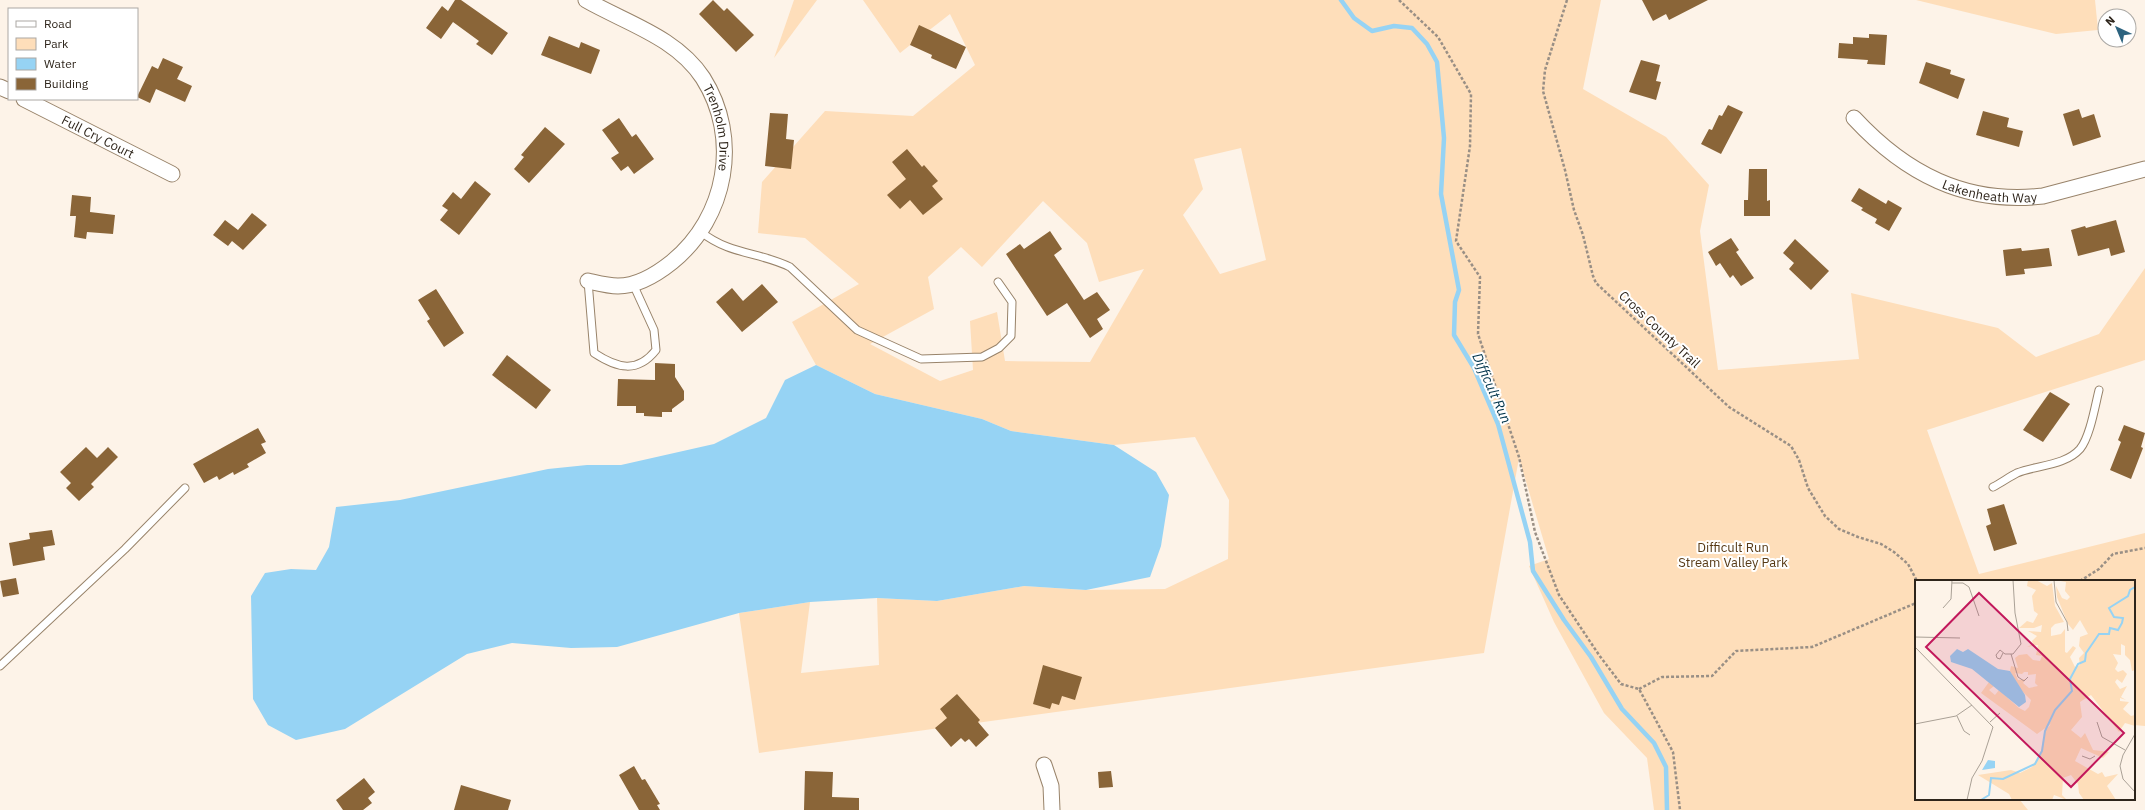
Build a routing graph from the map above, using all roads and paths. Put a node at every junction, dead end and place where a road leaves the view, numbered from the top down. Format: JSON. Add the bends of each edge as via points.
{"nodes":[{"id":1,"x":586,"y":0,"type":"edge"},
{"id":2,"x":1399,"y":0,"type":"edge"},
{"id":3,"x":1567,"y":0,"type":"edge"},
{"id":4,"x":26,"y":100,"type":"edge"},
{"id":5,"x":1854,"y":118,"type":"dead end"},
{"id":6,"x":2145,"y":169,"type":"edge"},
{"id":7,"x":172,"y":174,"type":"dead end"},
{"id":8,"x":701,"y":232,"type":"junction"},
{"id":9,"x":588,"y":281,"type":"joint"},
{"id":10,"x":998,"y":282,"type":"dead end"},
{"id":11,"x":632,"y":284,"type":"junction"},
{"id":12,"x":2100,"y":390,"type":"dead end"},
{"id":13,"x":1993,"y":487,"type":"dead end"},
{"id":14,"x":185,"y":488,"type":"dead end"},
{"id":15,"x":2145,"y":548,"type":"edge"},
{"id":16,"x":1916,"y":580,"type":"edge"},
{"id":17,"x":2081,"y":580,"type":"edge"},
{"id":18,"x":1915,"y":603,"type":"edge"},
{"id":19,"x":0,"y":666,"type":"edge"},
{"id":20,"x":1639,"y":688,"type":"junction"},
{"id":21,"x":1044,"y":765,"type":"dead end"},
{"id":22,"x":1052,"y":810,"type":"edge"},
{"id":23,"x":1680,"y":810,"type":"edge"}],
"edges":[{"from":1,"to":8,"type":"street","name":"Trenholm Drive","via":[[673,46],[702,77],[715,100],[723,125],[725,166],[720,193]]},
{"from":2,"to":20,"type":"path","via":[[1438,37],[1471,94],[1470,146],[1456,241],[1480,278],[1478,334],[1519,456],[1535,532],[1559,595],[1599,655],[1621,684]]},
{"from":3,"to":16,"type":"path","name":"Cross County Trail","via":[[1545,70],[1543,91],[1596,283],[1729,407],[1791,446],[1799,460],[1808,488],[1826,516],[1840,529],[1881,544],[1894,552],[1908,564]]},
{"from":4,"to":7,"type":"street","name":"Full Cry Court"},
{"from":5,"to":6,"type":"street","name":"Lakenheath Way","via":[[1874,139],[1911,167],[1943,184],[1992,197],[2043,196]]},
{"from":8,"to":10,"type":"lane","via":[[712,242],[790,267],[857,330],[921,359],[982,357],[1000,348],[1011,336],[1012,302]]},
{"from":8,"to":11,"type":"street","name":"Trenholm Drive","via":[[684,252],[664,268]]},
{"from":9,"to":11,"type":"street","name":"Trenholm Drive","via":[[618,286]]},
{"from":9,"to":11,"type":"lane","via":[[594,353],[610,363],[626,367],[647,361],[656,350],[654,330]]},
{"from":12,"to":13,"type":"lane","via":[[2080,450],[2047,466],[2017,473]]},
{"from":14,"to":19,"type":"lane","via":[[108,565]]},
{"from":15,"to":17,"type":"path","via":[[2113,554]]},
{"from":18,"to":20,"type":"path","via":[[1812,647],[1736,651],[1712,676],[1662,677]]},
{"from":20,"to":23,"type":"path","via":[[1673,752]]},
{"from":21,"to":22,"type":"street","via":[[1051,786]]}]}
